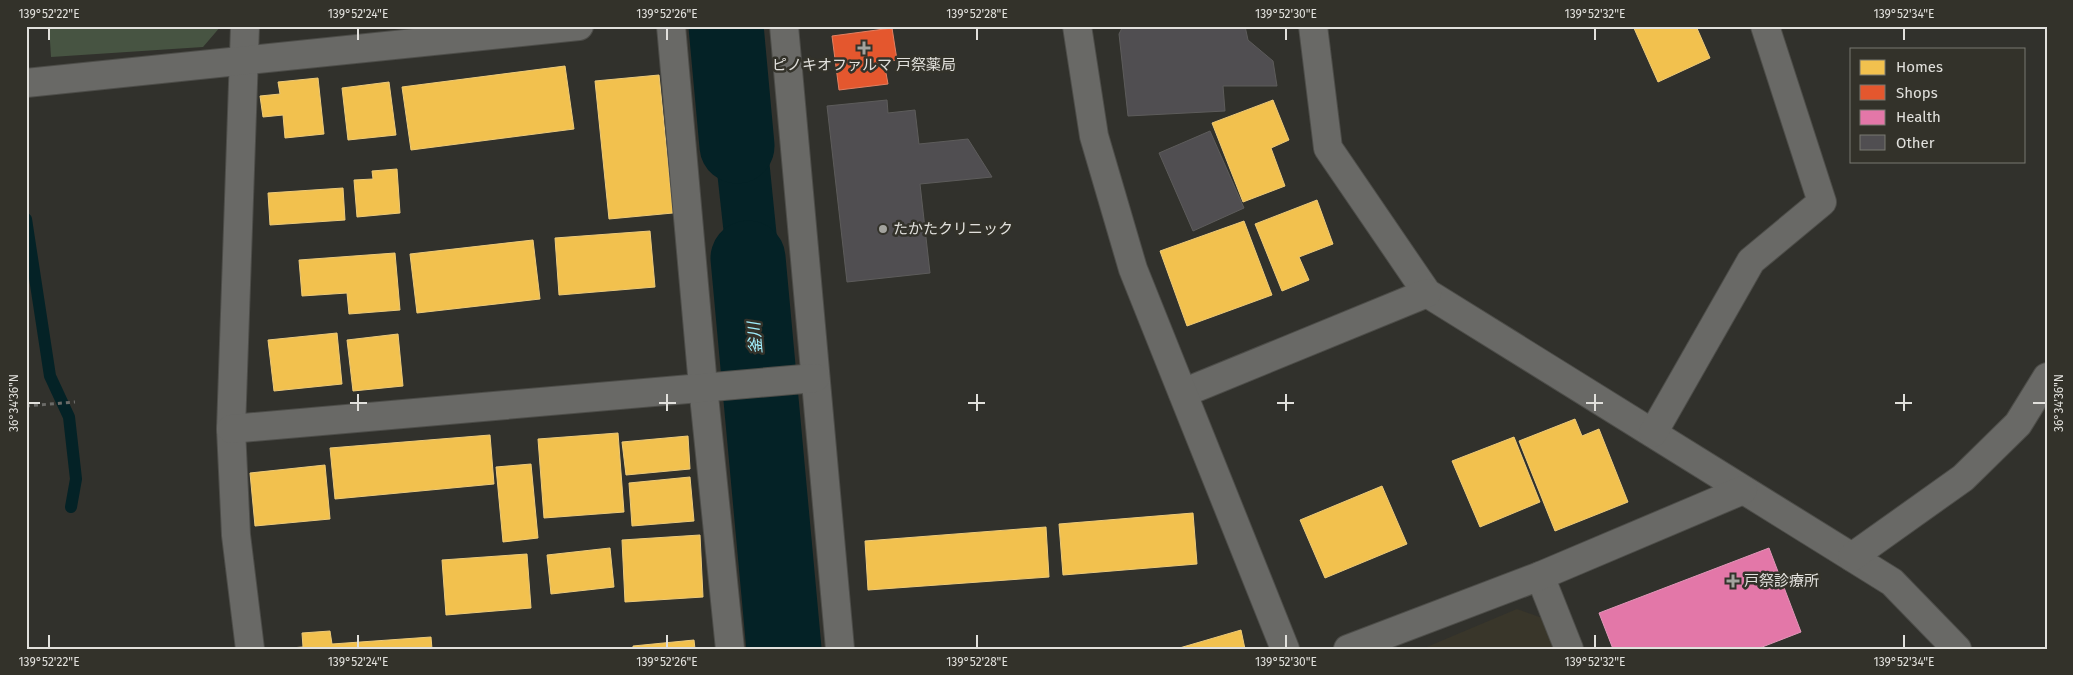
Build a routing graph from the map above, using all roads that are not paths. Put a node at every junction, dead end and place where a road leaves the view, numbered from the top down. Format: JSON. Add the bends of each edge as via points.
{"nodes":[{"id":1,"x":245,"y":26,"type":"edge"},
{"id":2,"x":579,"y":26,"type":"edge"},
{"id":3,"x":671,"y":26,"type":"edge"},
{"id":4,"x":784,"y":26,"type":"edge"},
{"id":5,"x":1077,"y":26,"type":"edge"},
{"id":6,"x":1313,"y":26,"type":"edge"},
{"id":7,"x":1765,"y":26,"type":"edge"},
{"id":8,"x":497,"y":30,"type":"edge"},
{"id":9,"x":244,"y":60,"type":"junction"},
{"id":10,"x":26,"y":83,"type":"edge"},
{"id":11,"x":1427,"y":293,"type":"junction"},
{"id":12,"x":2047,"y":377,"type":"edge"},
{"id":13,"x":815,"y":378,"type":"junction"},
{"id":14,"x":703,"y":386,"type":"junction"},
{"id":15,"x":1183,"y":393,"type":"junction"},
{"id":16,"x":231,"y":429,"type":"junction"},
{"id":17,"x":1653,"y":433,"type":"junction"},
{"id":18,"x":1743,"y":490,"type":"junction"},
{"id":19,"x":1852,"y":557,"type":"junction"},
{"id":20,"x":1540,"y":576,"type":"junction"},
{"id":21,"x":250,"y":649,"type":"edge"},
{"id":22,"x":730,"y":649,"type":"edge"},
{"id":23,"x":840,"y":649,"type":"edge"},
{"id":24,"x":1285,"y":649,"type":"edge"},
{"id":25,"x":1348,"y":649,"type":"edge"},
{"id":26,"x":1569,"y":649,"type":"edge"},
{"id":27,"x":1957,"y":649,"type":"edge"}],
"edges":[{"from":1,"to":9,"type":"street"},
{"from":2,"to":8,"type":"street"},
{"from":3,"to":14,"type":"street"},
{"from":4,"to":13,"type":"street"},
{"from":5,"to":15,"type":"street","via":[[1094,136],[1133,269]]},
{"from":6,"to":11,"type":"street","via":[[1328,148]]},
{"from":7,"to":17,"type":"street","via":[[1822,202],[1751,261]]},
{"from":8,"to":9,"type":"street"},
{"from":9,"to":10,"type":"street"},
{"from":9,"to":16,"type":"street"},
{"from":11,"to":15,"type":"street"},
{"from":11,"to":17,"type":"street"},
{"from":12,"to":19,"type":"street","via":[[2018,424],[1963,478]]},
{"from":13,"to":14,"type":"street"},
{"from":13,"to":23,"type":"street"},
{"from":14,"to":16,"type":"street"},
{"from":14,"to":22,"type":"street"},
{"from":15,"to":24,"type":"street"},
{"from":16,"to":21,"type":"street","via":[[236,535]]},
{"from":17,"to":18,"type":"street"},
{"from":18,"to":19,"type":"street"},
{"from":18,"to":20,"type":"street"},
{"from":19,"to":27,"type":"street","via":[[1892,582]]},
{"from":20,"to":25,"type":"street"},
{"from":20,"to":26,"type":"street"}]}
